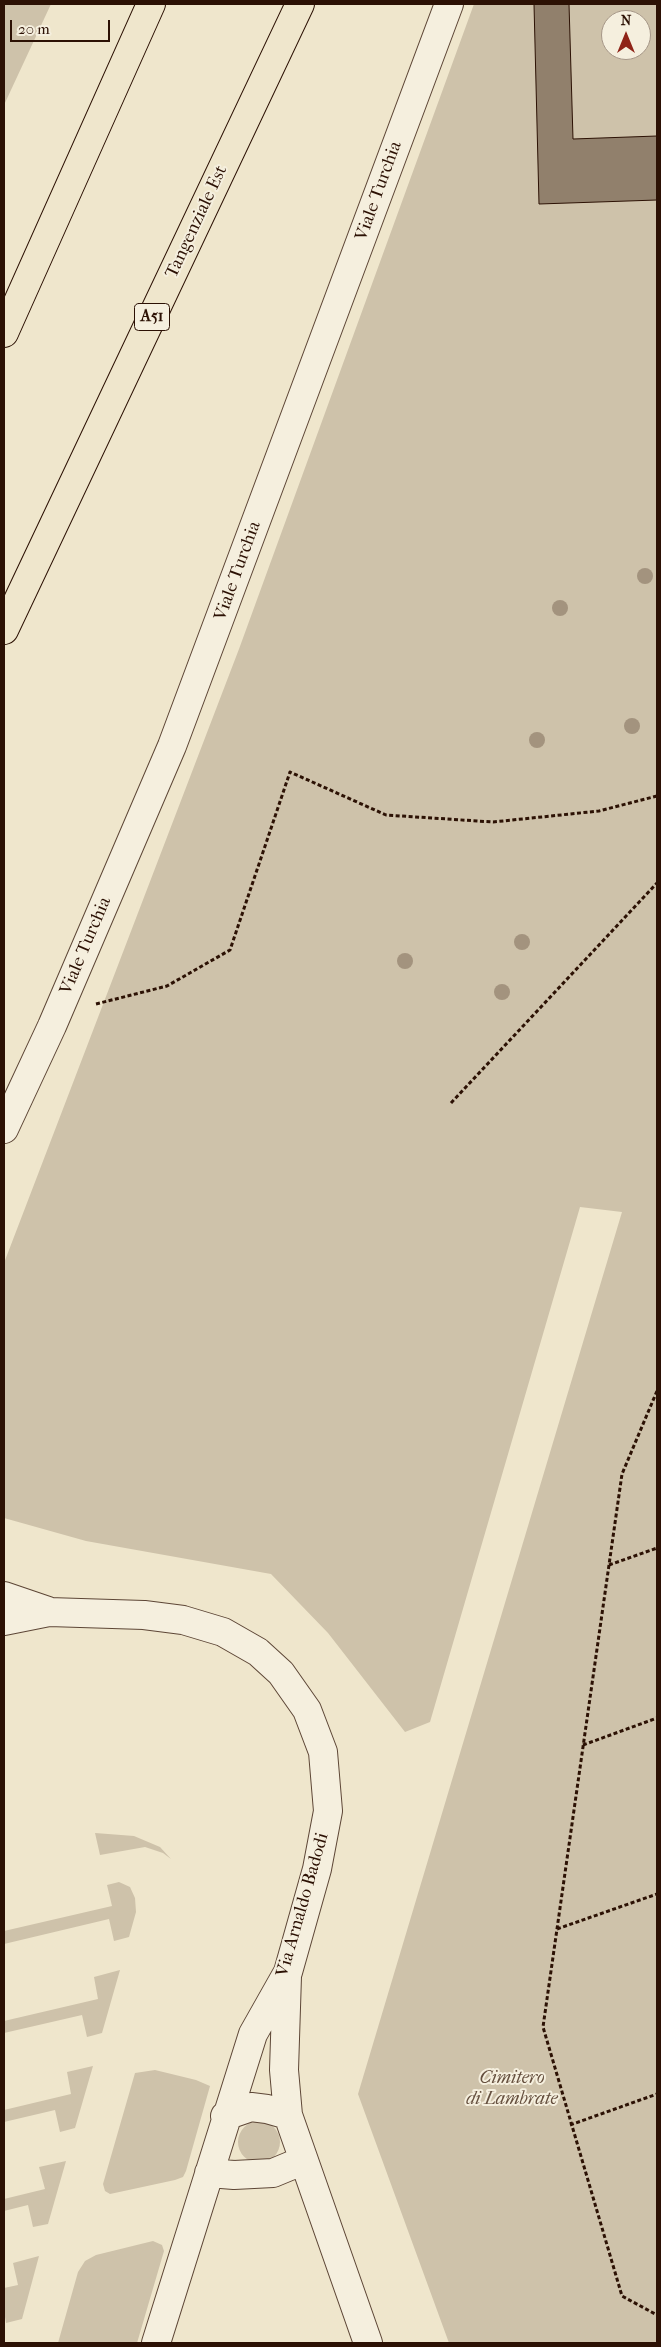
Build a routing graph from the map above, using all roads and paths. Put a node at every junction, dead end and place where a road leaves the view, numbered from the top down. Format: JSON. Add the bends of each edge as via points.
{"nodes":[{"id":1,"x":151,"y":4,"type":"edge"},
{"id":2,"x":300,"y":4,"type":"edge"},
{"id":3,"x":450,"y":4,"type":"edge"},
{"id":4,"x":4,"y":332,"type":"edge"},
{"id":5,"x":4,"y":630,"type":"edge"},
{"id":6,"x":657,"y":796,"type":"edge"},
{"id":7,"x":657,"y":883,"type":"edge"},
{"id":8,"x":52,"y":1026,"type":"junction"},
{"id":9,"x":451,"y":1102,"type":"dead end"},
{"id":10,"x":4,"y":1129,"type":"edge"},
{"id":11,"x":657,"y":1391,"type":"edge"},
{"id":12,"x":657,"y":1548,"type":"edge"},
{"id":13,"x":609,"y":1566,"type":"junction"},
{"id":14,"x":4,"y":1596,"type":"edge"},
{"id":15,"x":49,"y":1612,"type":"junction"},
{"id":16,"x":4,"y":1621,"type":"edge"},
{"id":17,"x":657,"y":1718,"type":"edge"},
{"id":18,"x":583,"y":1745,"type":"junction"},
{"id":19,"x":657,"y":1894,"type":"edge"},
{"id":20,"x":557,"y":1929,"type":"junction"},
{"id":21,"x":288,"y":1972,"type":"junction"},
{"id":22,"x":657,"y":2094,"type":"edge"},
{"id":23,"x":288,"y":2115,"type":"junction"},
{"id":24,"x":225,"y":2116,"type":"junction"},
{"id":25,"x":570,"y":2125,"type":"junction"},
{"id":26,"x":302,"y":2160,"type":"junction"},
{"id":27,"x":209,"y":2173,"type":"junction"},
{"id":28,"x":657,"y":2315,"type":"edge"},
{"id":29,"x":156,"y":2343,"type":"edge"},
{"id":30,"x":368,"y":2343,"type":"edge"}],
"edges":[{"from":1,"to":4,"type":"highway"},
{"from":2,"to":5,"type":"highway","name":"Tangenziale Est","number":"A51"},
{"from":3,"to":8,"type":"street","name":"Viale Turchia","via":[[172,746]]},
{"from":6,"to":8,"type":"path","via":[[599,811],[493,822],[386,816],[290,772],[230,950],[167,986],[80,1007]]},
{"from":7,"to":9,"type":"path"},
{"from":8,"to":10,"type":"street","name":"Viale Turchia"},
{"from":11,"to":13,"type":"path","via":[[622,1474]]},
{"from":12,"to":13,"type":"path"},
{"from":13,"to":18,"type":"path"},
{"from":14,"to":15,"type":"street","name":"Via Arnaldo Badodi"},
{"from":15,"to":16,"type":"street","name":"Via Arnaldo Badodi"},
{"from":15,"to":21,"type":"street","name":"Via Arnaldo Badodi","via":[[170,1617],[210,1627],[235,1637],[258,1652],[281,1673],[299,1697],[323,1752],[328,1811],[321,1855]]},
{"from":17,"to":18,"type":"path"},
{"from":18,"to":20,"type":"path"},
{"from":19,"to":20,"type":"path"},
{"from":20,"to":25,"type":"path","via":[[543,2027]]},
{"from":21,"to":23,"type":"street","via":[[284,2070]]},
{"from":21,"to":24,"type":"street","name":"Via Arnaldo Badodi","via":[[253,2034]]},
{"from":22,"to":25,"type":"path"},
{"from":23,"to":24,"type":"street","via":[[251,2107]]},
{"from":23,"to":26,"type":"street"},
{"from":24,"to":27,"type":"street","name":"Via Arnaldo Badodi"},
{"from":25,"to":28,"type":"path","via":[[622,2296]]},
{"from":26,"to":27,"type":"street","via":[[273,2173],[234,2176]]},
{"from":26,"to":30,"type":"street"},
{"from":27,"to":29,"type":"street","name":"Via Arnaldo Badodi"}]}
